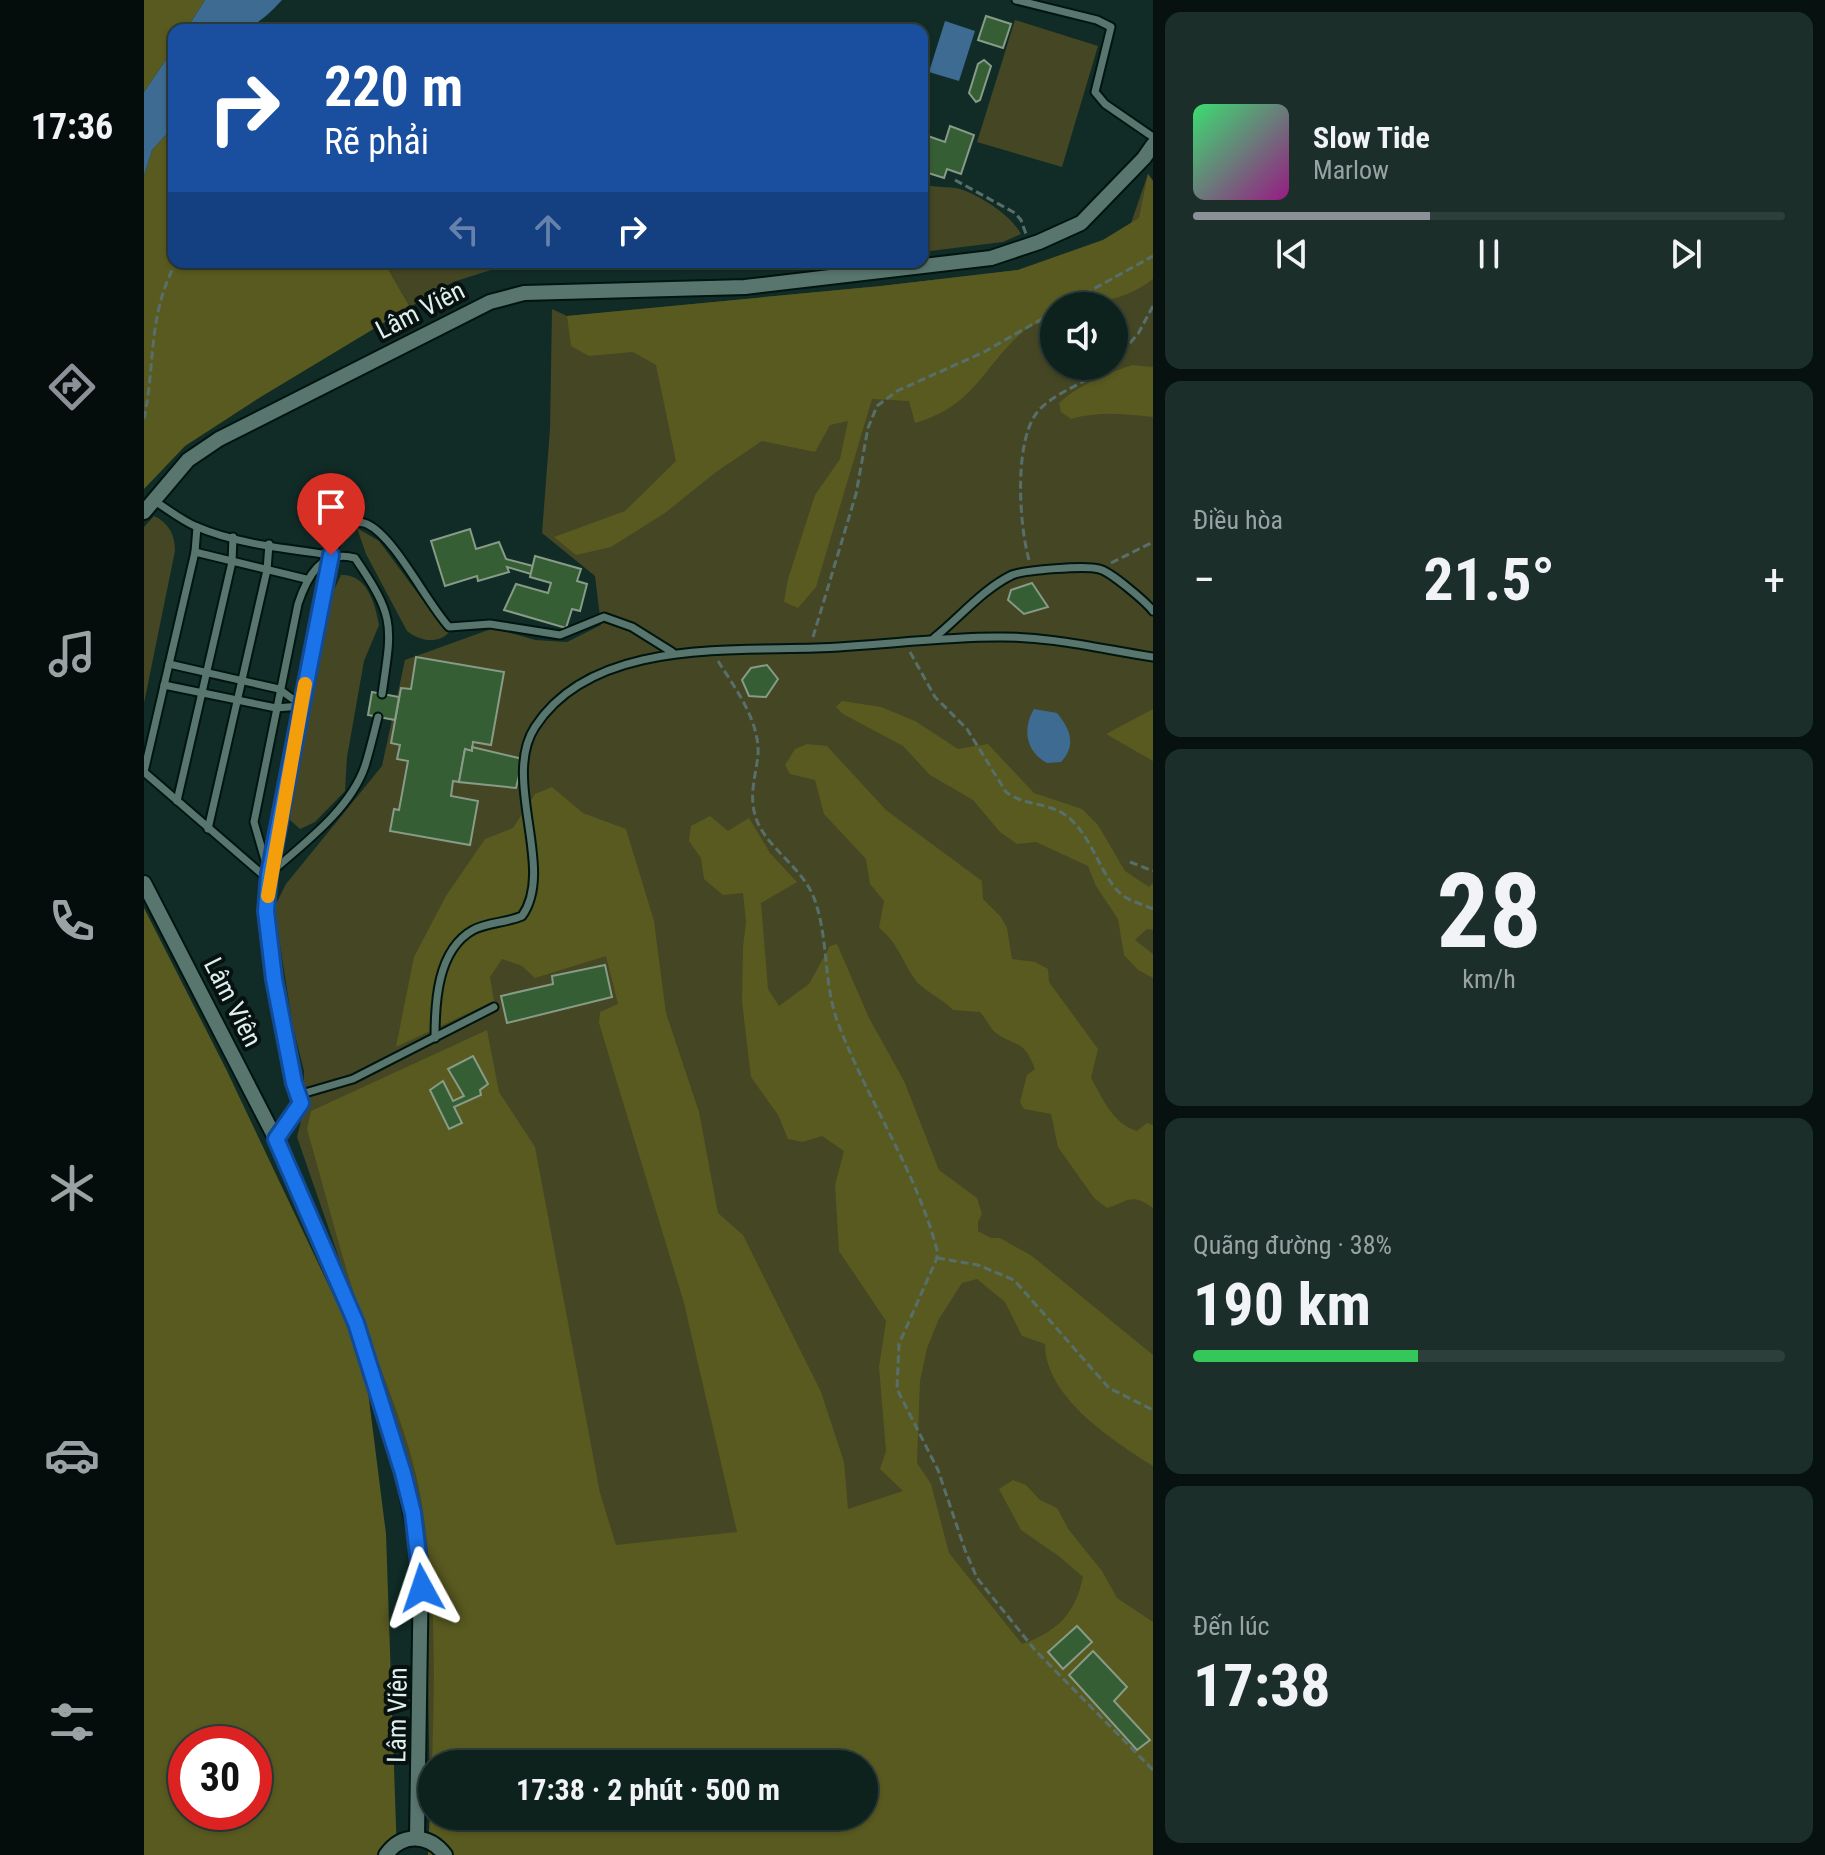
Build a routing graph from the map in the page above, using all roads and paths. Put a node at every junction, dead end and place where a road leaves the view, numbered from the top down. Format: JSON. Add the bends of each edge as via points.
{"nodes":[{"id":1,"x":1016,"y":0,"type":"edge"},
{"id":2,"x":1153,"y":137,"type":"edge"},
{"id":3,"x":1153,"y":145,"type":"edge"},
{"id":4,"x":955,"y":180,"type":"dead end"},
{"id":5,"x":1029,"y":246,"type":"junction"},
{"id":6,"x":1153,"y":256,"type":"edge"},
{"id":7,"x":928,"y":264,"type":"edge"},
{"id":8,"x":173,"y":268,"type":"edge"},
{"id":9,"x":893,"y":268,"type":"edge"},
{"id":10,"x":1088,"y":292,"type":"edge"},
{"id":11,"x":1153,"y":306,"type":"edge"},
{"id":12,"x":1040,"y":320,"type":"edge"},
{"id":13,"x":1128,"y":345,"type":"edge"},
{"id":14,"x":1084,"y":380,"type":"edge"},
{"id":15,"x":144,"y":419,"type":"edge"},
{"id":16,"x":147,"y":503,"type":"edge"},
{"id":17,"x":197,"y":527,"type":"junction"},
{"id":18,"x":233,"y":537,"type":"junction"},
{"id":19,"x":1153,"y":542,"type":"edge"},
{"id":20,"x":269,"y":544,"type":"junction"},
{"id":21,"x":195,"y":552,"type":"junction"},
{"id":22,"x":330,"y":556,"type":"junction"},
{"id":23,"x":232,"y":562,"type":"junction"},
{"id":24,"x":1100,"y":569,"type":"junction"},
{"id":25,"x":267,"y":570,"type":"junction"},
{"id":26,"x":1032,"y":571,"type":"junction"},
{"id":27,"x":306,"y":579,"type":"junction"},
{"id":28,"x":1153,"y":611,"type":"edge"},
{"id":29,"x":934,"y":638,"type":"junction"},
{"id":30,"x":904,"y":642,"type":"junction"},
{"id":31,"x":810,"y":648,"type":"junction"},
{"id":32,"x":712,"y":651,"type":"junction"},
{"id":33,"x":672,"y":652,"type":"junction"},
{"id":34,"x":1153,"y":657,"type":"edge"},
{"id":35,"x":169,"y":664,"type":"junction"},
{"id":36,"x":208,"y":672,"type":"junction"},
{"id":37,"x":243,"y":680,"type":"junction"},
{"id":38,"x":164,"y":685,"type":"junction"},
{"id":39,"x":279,"y":689,"type":"junction"},
{"id":40,"x":203,"y":693,"type":"junction"},
{"id":41,"x":382,"y":694,"type":"dead end"},
{"id":42,"x":239,"y":700,"type":"junction"},
{"id":43,"x":301,"y":705,"type":"junction"},
{"id":44,"x":276,"y":708,"type":"junction"},
{"id":45,"x":378,"y":717,"type":"dead end"},
{"id":46,"x":144,"y":772,"type":"edge"},
{"id":47,"x":177,"y":801,"type":"junction"},
{"id":48,"x":208,"y":829,"type":"junction"},
{"id":49,"x":1130,"y":862,"type":"dead end"},
{"id":50,"x":1153,"y":871,"type":"edge"},
{"id":51,"x":269,"y":877,"type":"junction"},
{"id":52,"x":144,"y":883,"type":"edge"},
{"id":53,"x":1153,"y":909,"type":"edge"},
{"id":54,"x":494,"y":1007,"type":"dead end"},
{"id":55,"x":435,"y":1038,"type":"junction"},
{"id":56,"x":298,"y":1095,"type":"junction"},
{"id":57,"x":276,"y":1139,"type":"junction"},
{"id":58,"x":937,"y":1258,"type":"junction"},
{"id":59,"x":1153,"y":1410,"type":"edge"},
{"id":60,"x":1153,"y":1770,"type":"edge"},
{"id":61,"x":417,"y":1838,"type":"junction"},
{"id":62,"x":386,"y":1855,"type":"edge"},
{"id":63,"x":445,"y":1855,"type":"edge"}],
"edges":[{"from":1,"to":2,"type":"lane","via":[[1111,27],[1095,92]]},
{"from":3,"to":5,"type":"street","name":"Lâm Viên","via":[[1081,223]]},
{"from":4,"to":5,"type":"path","via":[[1015,213]]},
{"from":5,"to":7,"type":"street","name":"Lâm Viên","via":[[991,258]]},
{"from":6,"to":10,"type":"path"},
{"from":8,"to":15,"type":"path","via":[[153,324]]},
{"from":9,"to":16,"type":"street","name":"Lâm Viên","via":[[783,283],[524,293],[490,302],[219,439],[188,460]]},
{"from":11,"to":13,"type":"path"},
{"from":12,"to":31,"type":"path","via":[[877,406]]},
{"from":14,"to":26,"type":"path","via":[[1032,419],[1020,514]]},
{"from":16,"to":17,"type":"lane"},
{"from":17,"to":18,"type":"lane"},
{"from":17,"to":21,"type":"lane"},
{"from":18,"to":20,"type":"lane"},
{"from":18,"to":23,"type":"lane"},
{"from":19,"to":24,"type":"path"},
{"from":20,"to":22,"type":"lane"},
{"from":20,"to":25,"type":"lane"},
{"from":21,"to":23,"type":"lane"},
{"from":21,"to":35,"type":"lane"},
{"from":22,"to":27,"type":"lane"},
{"from":22,"to":33,"type":"lane","via":[[344,527],[366,524],[384,537],[449,627],[490,624],[560,635],[604,617]]},
{"from":22,"to":41,"type":"lane","via":[[355,558],[389,618]]},
{"from":22,"to":43,"type":"lane"},
{"from":23,"to":25,"type":"lane"},
{"from":23,"to":36,"type":"lane"},
{"from":24,"to":26,"type":"lane"},
{"from":24,"to":28,"type":"lane"},
{"from":25,"to":27,"type":"lane"},
{"from":25,"to":37,"type":"lane"},
{"from":26,"to":29,"type":"lane","via":[[993,588]]},
{"from":27,"to":39,"type":"lane"},
{"from":29,"to":30,"type":"lane"},
{"from":29,"to":34,"type":"lane","via":[[1065,642]]},
{"from":30,"to":31,"type":"lane"},
{"from":30,"to":53,"type":"path","via":[[935,697],[967,729],[1006,792],[1064,814],[1082,828],[1112,884]]},
{"from":31,"to":32,"type":"lane"},
{"from":32,"to":33,"type":"lane"},
{"from":32,"to":58,"type":"path","via":[[754,726],[755,815],[813,896],[832,1005],[934,1238]]},
{"from":33,"to":55,"type":"lane","via":[[615,668],[575,687],[536,726],[529,739],[524,789],[533,895],[522,916],[472,931],[456,945],[443,967]]},
{"from":35,"to":36,"type":"lane"},
{"from":35,"to":38,"type":"lane"},
{"from":36,"to":37,"type":"lane"},
{"from":36,"to":40,"type":"lane"},
{"from":37,"to":39,"type":"lane"},
{"from":37,"to":42,"type":"lane"},
{"from":38,"to":40,"type":"lane"},
{"from":38,"to":46,"type":"lane"},
{"from":39,"to":43,"type":"lane"},
{"from":39,"to":44,"type":"lane"},
{"from":40,"to":42,"type":"lane"},
{"from":40,"to":47,"type":"lane"},
{"from":42,"to":44,"type":"lane"},
{"from":42,"to":48,"type":"lane"},
{"from":43,"to":44,"type":"lane"},
{"from":43,"to":51,"type":"lane"},
{"from":44,"to":51,"type":"lane","via":[[254,822]]},
{"from":45,"to":51,"type":"lane","via":[[364,768],[348,796]]},
{"from":46,"to":47,"type":"lane"},
{"from":47,"to":48,"type":"lane"},
{"from":48,"to":51,"type":"lane"},
{"from":49,"to":50,"type":"path"},
{"from":51,"to":56,"type":"lane","via":[[267,931]]},
{"from":52,"to":57,"type":"street","name":"Lâm Viên"},
{"from":54,"to":55,"type":"lane"},
{"from":55,"to":56,"type":"lane","via":[[353,1079]]},
{"from":56,"to":57,"type":"lane","via":[[301,1103]]},
{"from":57,"to":61,"type":"street","name":"Lâm Viên","via":[[356,1323],[413,1513],[422,1610]]},
{"from":58,"to":59,"type":"path","via":[[978,1265],[1014,1280],[1109,1388]]},
{"from":58,"to":60,"type":"path","via":[[899,1344],[897,1389],[938,1470],[977,1578],[1035,1650]]},
{"from":61,"to":62,"type":"street","via":[[397,1844]]},
{"from":61,"to":63,"type":"street"}]}
